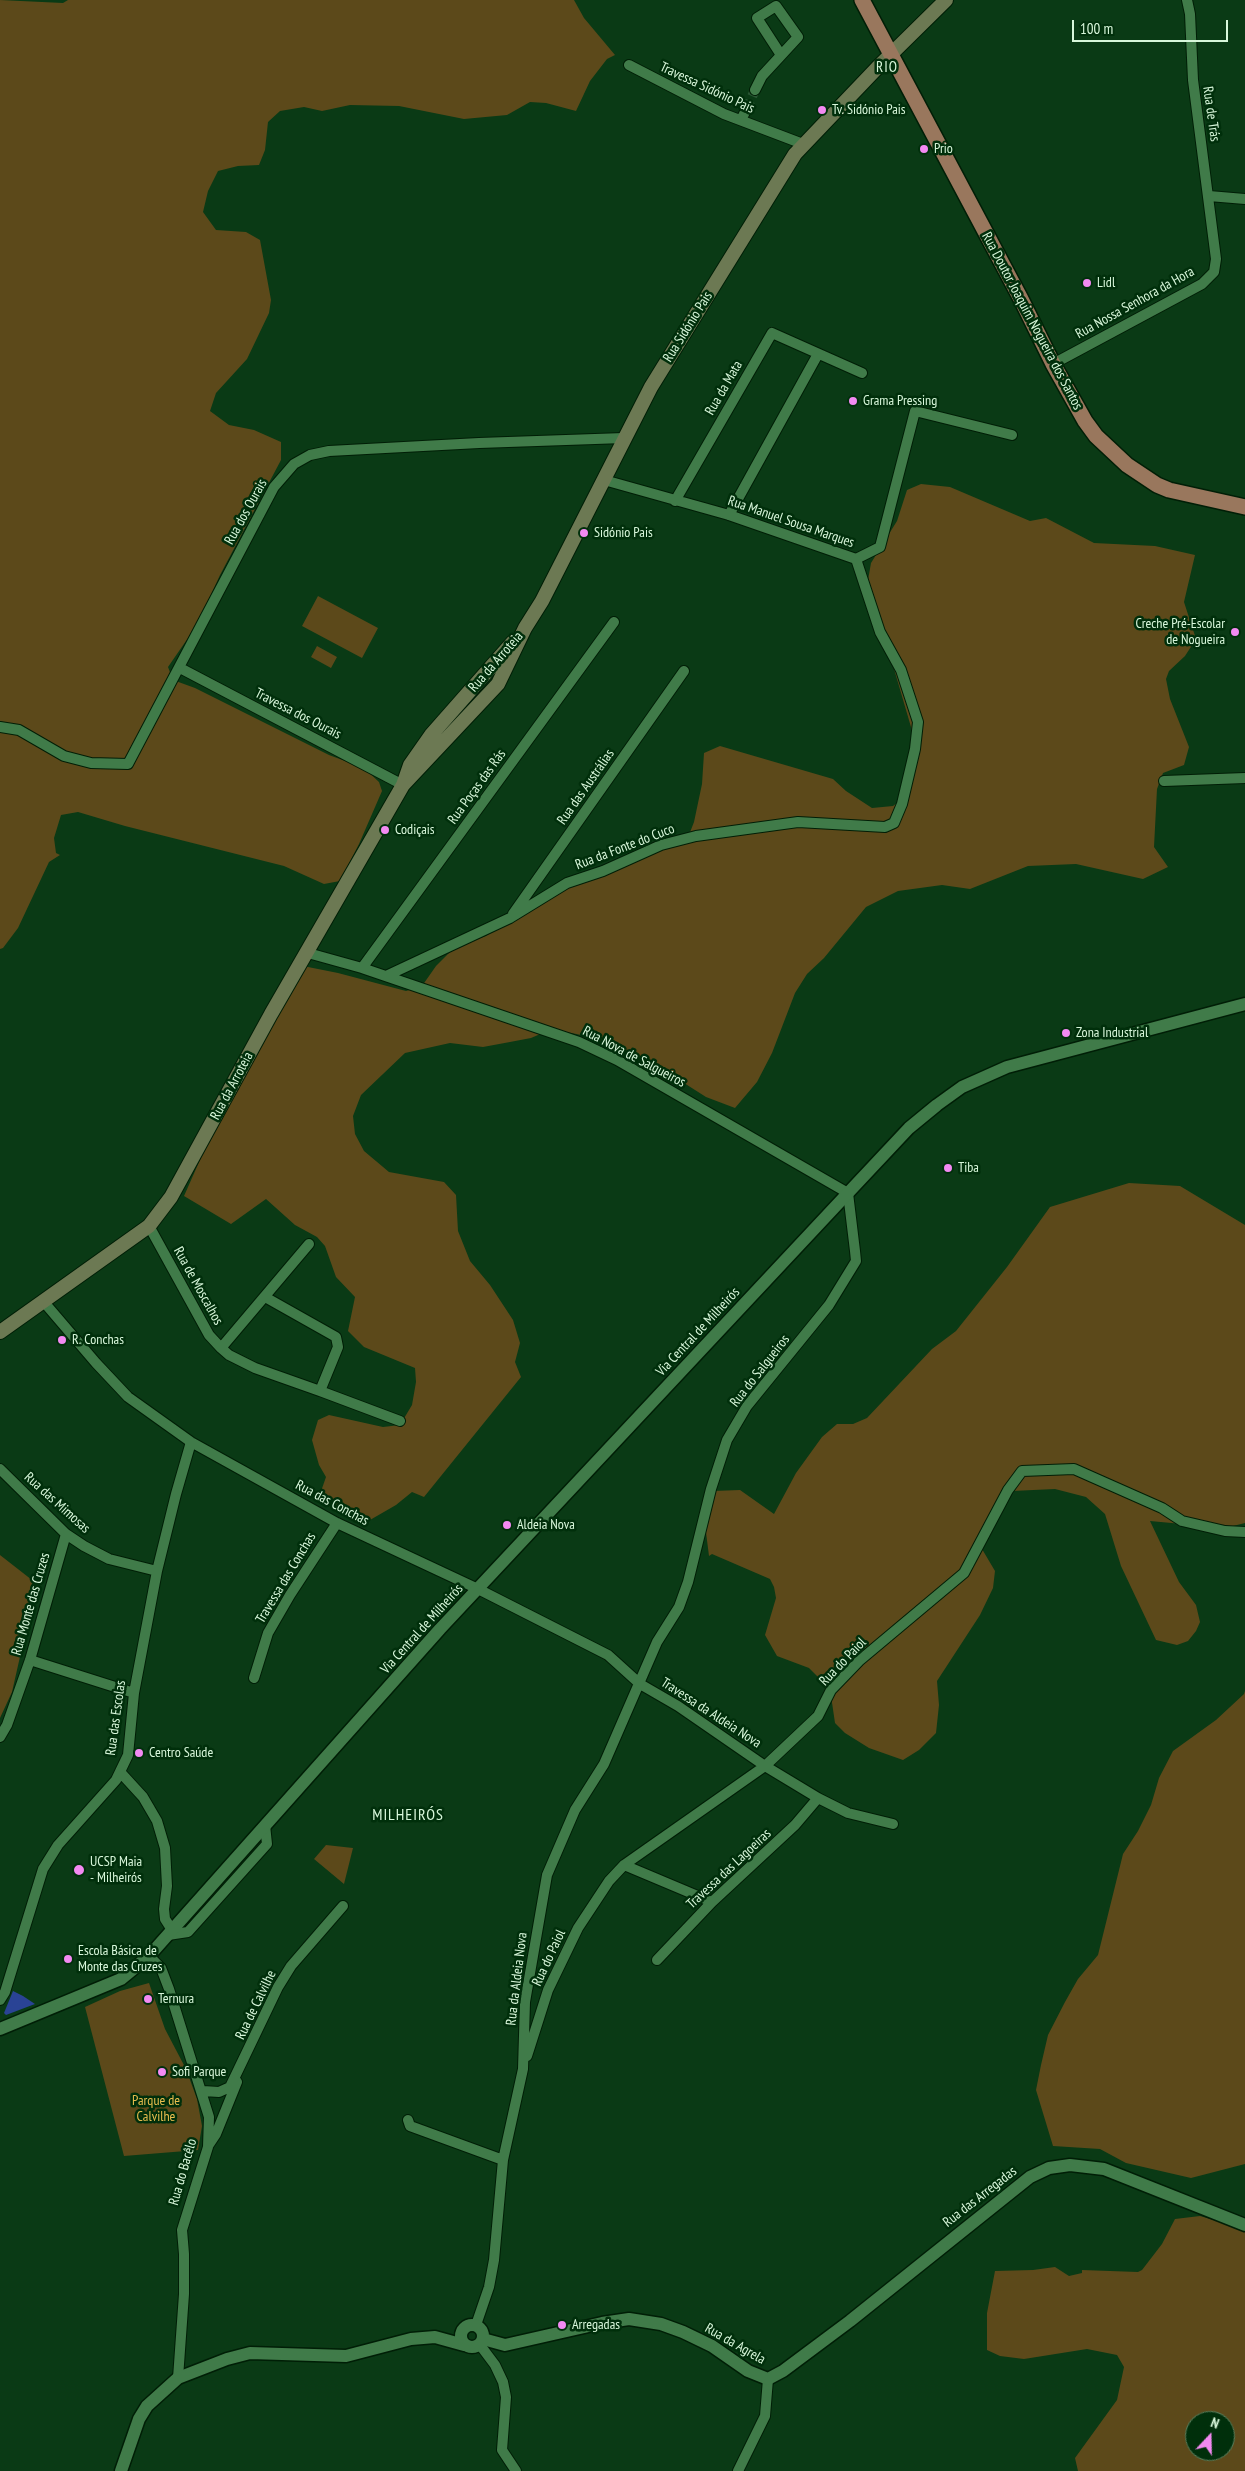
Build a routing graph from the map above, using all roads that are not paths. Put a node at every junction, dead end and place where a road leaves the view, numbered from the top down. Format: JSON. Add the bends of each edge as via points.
{"nodes":[{"id":1,"x":862,"y":0,"type":"edge"},
{"id":2,"x":946,"y":0,"type":"edge"},
{"id":3,"x":1187,"y":0,"type":"edge"},
{"id":4,"x":781,"y":55,"type":"junction"},
{"id":5,"x":892,"y":55,"type":"junction"},
{"id":6,"x":629,"y":65,"type":"dead end"},
{"id":7,"x":755,"y":90,"type":"tunnel mouth"},
{"id":8,"x":746,"y":110,"type":"tunnel mouth"},
{"id":9,"x":741,"y":120,"type":"junction"},
{"id":10,"x":803,"y":144,"type":"junction"},
{"id":11,"x":1209,"y":196,"type":"junction"},
{"id":12,"x":1245,"y":199,"type":"edge"},
{"id":13,"x":818,"y":354,"type":"junction"},
{"id":14,"x":1053,"y":364,"type":"junction"},
{"id":15,"x":862,"y":372,"type":"dead end"},
{"id":16,"x":1012,"y":434,"type":"dead end"},
{"id":17,"x":624,"y":438,"type":"junction"},
{"id":18,"x":604,"y":480,"type":"junction"},
{"id":19,"x":675,"y":501,"type":"junction"},
{"id":20,"x":1245,"y":507,"type":"edge"},
{"id":21,"x":729,"y":515,"type":"junction"},
{"id":22,"x":856,"y":559,"type":"junction"},
{"id":23,"x":614,"y":622,"type":"dead end"},
{"id":24,"x":525,"y":628,"type":"joint"},
{"id":25,"x":180,"y":668,"type":"junction"},
{"id":26,"x":684,"y":672,"type":"dead end"},
{"id":27,"x":0,"y":727,"type":"edge"},
{"id":28,"x":1245,"y":778,"type":"edge"},
{"id":29,"x":1164,"y":781,"type":"dead end"},
{"id":30,"x":404,"y":785,"type":"junction"},
{"id":31,"x":510,"y":918,"type":"junction"},
{"id":32,"x":308,"y":953,"type":"junction"},
{"id":33,"x":362,"y":968,"type":"junction"},
{"id":34,"x":386,"y":976,"type":"junction"},
{"id":35,"x":1245,"y":1004,"type":"edge"},
{"id":36,"x":848,"y":1193,"type":"junction"},
{"id":37,"x":149,"y":1226,"type":"junction"},
{"id":38,"x":309,"y":1244,"type":"dead end"},
{"id":39,"x":265,"y":1297,"type":"junction"},
{"id":40,"x":43,"y":1301,"type":"junction"},
{"id":41,"x":0,"y":1332,"type":"edge"},
{"id":42,"x":221,"y":1348,"type":"junction"},
{"id":43,"x":320,"y":1391,"type":"junction"},
{"id":44,"x":400,"y":1421,"type":"dead end"},
{"id":45,"x":191,"y":1442,"type":"junction"},
{"id":46,"x":0,"y":1469,"type":"edge"},
{"id":47,"x":337,"y":1523,"type":"junction"},
{"id":48,"x":1245,"y":1532,"type":"edge"},
{"id":49,"x":66,"y":1534,"type":"junction"},
{"id":50,"x":157,"y":1571,"type":"junction"},
{"id":51,"x":478,"y":1589,"type":"junction"},
{"id":52,"x":30,"y":1660,"type":"junction"},
{"id":53,"x":254,"y":1678,"type":"dead end"},
{"id":54,"x":640,"y":1684,"type":"junction"},
{"id":55,"x":134,"y":1693,"type":"junction"},
{"id":56,"x":0,"y":1738,"type":"edge"},
{"id":57,"x":765,"y":1766,"type":"junction"},
{"id":58,"x":120,"y":1773,"type":"junction"},
{"id":59,"x":818,"y":1798,"type":"junction"},
{"id":60,"x":894,"y":1824,"type":"dead end"},
{"id":61,"x":624,"y":1865,"type":"junction"},
{"id":62,"x":712,"y":1902,"type":"junction"},
{"id":63,"x":343,"y":1906,"type":"dead end"},
{"id":64,"x":170,"y":1932,"type":"junction"},
{"id":65,"x":149,"y":1956,"type":"junction"},
{"id":66,"x":657,"y":1960,"type":"dead end"},
{"id":67,"x":0,"y":2000,"type":"edge"},
{"id":68,"x":2,"y":2025,"type":"edge"},
{"id":69,"x":523,"y":2069,"type":"junction"},
{"id":70,"x":238,"y":2074,"type":"junction"},
{"id":71,"x":203,"y":2091,"type":"junction"},
{"id":72,"x":228,"y":2106,"type":"junction"},
{"id":73,"x":207,"y":2108,"type":"junction"},
{"id":74,"x":408,"y":2120,"type":"dead end"},
{"id":75,"x":208,"y":2147,"type":"junction"},
{"id":76,"x":503,"y":2160,"type":"junction"},
{"id":77,"x":1245,"y":2225,"type":"edge"},
{"id":78,"x":476,"y":2326,"type":"junction"},
{"id":79,"x":463,"y":2329,"type":"junction"},
{"id":80,"x":435,"y":2337,"type":"junction"},
{"id":81,"x":481,"y":2342,"type":"junction"},
{"id":82,"x":464,"y":2345,"type":"junction"},
{"id":83,"x":178,"y":2378,"type":"junction"},
{"id":84,"x":768,"y":2379,"type":"junction"},
{"id":85,"x":121,"y":2471,"type":"edge"},
{"id":86,"x":516,"y":2471,"type":"edge"},
{"id":87,"x":738,"y":2471,"type":"edge"}],
"edges":[{"from":1,"to":5,"type":"main road","name":"Rua Doutor Joaquim Nogueira dos Santos"},
{"from":2,"to":5,"type":"main road","name":"Rua Sidónio Pais"},
{"from":3,"to":11,"type":"street","name":"Rua de Trás","via":[[1192,80]]},
{"from":4,"to":4,"type":"street","via":[[798,37],[776,6],[757,18]]},
{"from":4,"to":7,"type":"street","via":[[762,76]]},
{"from":5,"to":10,"type":"main road","name":"Rua Sidónio Pais"},
{"from":5,"to":14,"type":"main road","name":"Rua Doutor Joaquim Nogueira dos Santos"},
{"from":6,"to":9,"type":"street","name":"Travessa Sidónio Pais"},
{"from":8,"to":9,"type":"street"},
{"from":9,"to":10,"type":"street","name":"Travessa Sidónio Pais"},
{"from":10,"to":17,"type":"main road","name":"Rua Sidónio Pais","via":[[651,386]]},
{"from":11,"to":12,"type":"street"},
{"from":11,"to":14,"type":"street","name":"Rua Nossa Senhora da Hora","via":[[1216,259],[1214,272],[1202,284]]},
{"from":13,"to":15,"type":"street","name":"Rua da Mata"},
{"from":13,"to":19,"type":"street","name":"Rua da Mata","via":[[772,333]]},
{"from":13,"to":21,"type":"street"},
{"from":14,"to":20,"type":"main road","name":"Rua Doutor Joaquim Nogueira dos Santos","via":[[1096,436],[1127,465],[1169,490]]},
{"from":16,"to":22,"type":"street","name":"Rua Manuel Sousa Marques","via":[[914,411],[880,547]]},
{"from":17,"to":18,"type":"main road","name":"Rua Sidónio Pais"},
{"from":17,"to":25,"type":"street","name":"Rua dos Ourais","via":[[328,451],[310,455],[294,464],[274,487]]},
{"from":18,"to":19,"type":"street","name":"Rua Manuel Sousa Marques"},
{"from":18,"to":24,"type":"main road","name":"Rua Sidónio Pais"},
{"from":19,"to":21,"type":"street","name":"Rua Manuel Sousa Marques"},
{"from":21,"to":22,"type":"street","name":"Rua Manuel Sousa Marques"},
{"from":22,"to":31,"type":"street","name":"Rua da Fonte do Cuco","via":[[880,632],[901,670],[918,722],[902,804],[894,823],[885,827],[798,822],[696,836],[567,883]]},
{"from":23,"to":33,"type":"street","name":"Rua Poças das Rás"},
{"from":24,"to":30,"type":"main road","name":"Rua da Arroteia","via":[[431,735],[410,765]]},
{"from":25,"to":27,"type":"street","name":"Rua dos Ourais","via":[[128,764],[91,763],[64,756],[19,730]]},
{"from":25,"to":30,"type":"street","name":"Travessa dos Ourais"},
{"from":26,"to":31,"type":"street","name":"Rua das Austrálias"},
{"from":28,"to":29,"type":"street"},
{"from":30,"to":32,"type":"main road","name":"Rua da Arroteia"},
{"from":31,"to":34,"type":"street","name":"Rua da Fonte do Cuco"},
{"from":32,"to":33,"type":"street","name":"Rua Nova de Salgueiros"},
{"from":32,"to":37,"type":"main road","name":"Rua da Arroteia","via":[[270,1014],[171,1197]]},
{"from":33,"to":34,"type":"street","name":"Rua Nova de Salgueiros"},
{"from":34,"to":36,"type":"street","name":"Rua Nova de Salgueiros","via":[[586,1046],[617,1060]]},
{"from":35,"to":36,"type":"street","name":"Via Central de Milheirós","via":[[1007,1067],[962,1087],[909,1128]]},
{"from":36,"to":51,"type":"street","name":"Via Central de Milheirós"},
{"from":36,"to":54,"type":"street","name":"Rua do Salgueiros","via":[[856,1261],[829,1305],[747,1406],[727,1440],[688,1582],[678,1607],[657,1642]]},
{"from":37,"to":40,"type":"main road","name":"Rua da Arroteia"},
{"from":37,"to":42,"type":"street","name":"Rua de Moscalhos","via":[[209,1335]]},
{"from":38,"to":39,"type":"street"},
{"from":39,"to":42,"type":"street"},
{"from":39,"to":43,"type":"street","via":[[336,1337],[338,1347]]},
{"from":40,"to":41,"type":"main road","name":"Rua da Arroteia"},
{"from":40,"to":45,"type":"street","name":"Rua das Conchas","via":[[128,1397]]},
{"from":42,"to":43,"type":"street","name":"Rua de Moscalhos","via":[[247,1364]]},
{"from":43,"to":44,"type":"street","name":"Rua de Moscalhos"},
{"from":45,"to":47,"type":"street","name":"Rua das Conchas"},
{"from":45,"to":50,"type":"street","name":"Rua das Escolas"},
{"from":46,"to":49,"type":"street","name":"Rua das Mimosas"},
{"from":47,"to":51,"type":"street","name":"Rua das Conchas"},
{"from":47,"to":53,"type":"street","name":"Travessa das Conchas","via":[[268,1633]]},
{"from":48,"to":57,"type":"street","name":"Rua do Paiol","via":[[1182,1521],[1162,1508],[1074,1469],[1022,1471],[1008,1490],[964,1573],[859,1661],[831,1690],[818,1716]]},
{"from":49,"to":50,"type":"street","name":"Rua das Mimosas","via":[[109,1559]]},
{"from":49,"to":52,"type":"street","name":"Rua Monte das Cruzes"},
{"from":50,"to":55,"type":"street","name":"Rua das Escolas"},
{"from":51,"to":54,"type":"street","name":"Rua das Conchas","via":[[608,1655]]},
{"from":51,"to":64,"type":"street","name":"Via Central de Milheirós"},
{"from":52,"to":55,"type":"street"},
{"from":52,"to":56,"type":"street","name":"Rua Monte das Cruzes"},
{"from":54,"to":57,"type":"street","name":"Travessa da Aldeia Nova"},
{"from":54,"to":69,"type":"street","name":"Rua da Aldeia Nova","via":[[604,1764],[575,1810],[547,1875],[525,2002]]},
{"from":55,"to":58,"type":"street","name":"Rua das Escolas","via":[[128,1755]]},
{"from":57,"to":59,"type":"street","name":"Travessa da Aldeia Nova"},
{"from":57,"to":61,"type":"street","name":"Rua do Paiol"},
{"from":58,"to":64,"type":"street","via":[[143,1798],[166,1848],[164,1909]]},
{"from":58,"to":67,"type":"street","name":"Rua das Escolas","via":[[58,1845],[43,1869]]},
{"from":59,"to":60,"type":"street","name":"Travessa da Aldeia Nova","via":[[848,1813]]},
{"from":59,"to":62,"type":"street","name":"Travessa das Lagoeiras","via":[[795,1826]]},
{"from":61,"to":62,"type":"street"},
{"from":61,"to":69,"type":"street","name":"Rua do Paiol","via":[[609,1881],[578,1928],[548,1990]]},
{"from":62,"to":66,"type":"street","name":"Travessa das Lagoeiras"},
{"from":63,"to":70,"type":"street","name":"Rua de Calvilhe","via":[[291,1966]]},
{"from":64,"to":65,"type":"street","name":"Via Central de Milheirós"},
{"from":65,"to":68,"type":"street","name":"Via Central de Milheirós","via":[[121,1979]]},
{"from":65,"to":71,"type":"street","name":"Rua do Bacêlo","via":[[161,1968]]},
{"from":69,"to":76,"type":"street","name":"Rua da Aldeia Nova"},
{"from":70,"to":71,"type":"street","name":"Rua de Calvilhe","via":[[230,2087],[219,2092]]},
{"from":70,"to":72,"type":"street","name":"Rua de Calvilhe"},
{"from":71,"to":73,"type":"street","name":"Rua do Bacêlo"},
{"from":72,"to":73,"type":"street"},
{"from":72,"to":75,"type":"street","name":"Rua de Calvilhe"},
{"from":73,"to":75,"type":"street","name":"Rua do Bacêlo"},
{"from":74,"to":76,"type":"street","via":[[410,2126]]},
{"from":75,"to":83,"type":"street","name":"Rua do Bacêlo","via":[[182,2230],[184,2286]]},
{"from":76,"to":78,"type":"street","name":"Rua da Aldeia Nova","via":[[494,2260]]},
{"from":77,"to":84,"type":"street","name":"Rua das Arregadas","via":[[1104,2169],[1049,2168],[1030,2177],[850,2321]]},
{"from":78,"to":79,"type":"street","via":[[469,2325]]},
{"from":78,"to":81,"type":"street","via":[[483,2332]]},
{"from":79,"to":80,"type":"street"},
{"from":79,"to":82,"type":"street","via":[[460,2336]]},
{"from":80,"to":82,"type":"street"},
{"from":80,"to":83,"type":"street","via":[[411,2339],[346,2356],[250,2353]]},
{"from":81,"to":82,"type":"street","via":[[470,2348]]},
{"from":81,"to":84,"type":"street","name":"Rua da Agrela","via":[[505,2345],[629,2319],[661,2324],[683,2332],[712,2346],[748,2371]]},
{"from":81,"to":86,"type":"street","via":[[503,2382],[506,2397],[502,2450]]},
{"from":83,"to":85,"type":"street","via":[[147,2406],[139,2419]]},
{"from":84,"to":87,"type":"street","via":[[765,2416]]}]}
